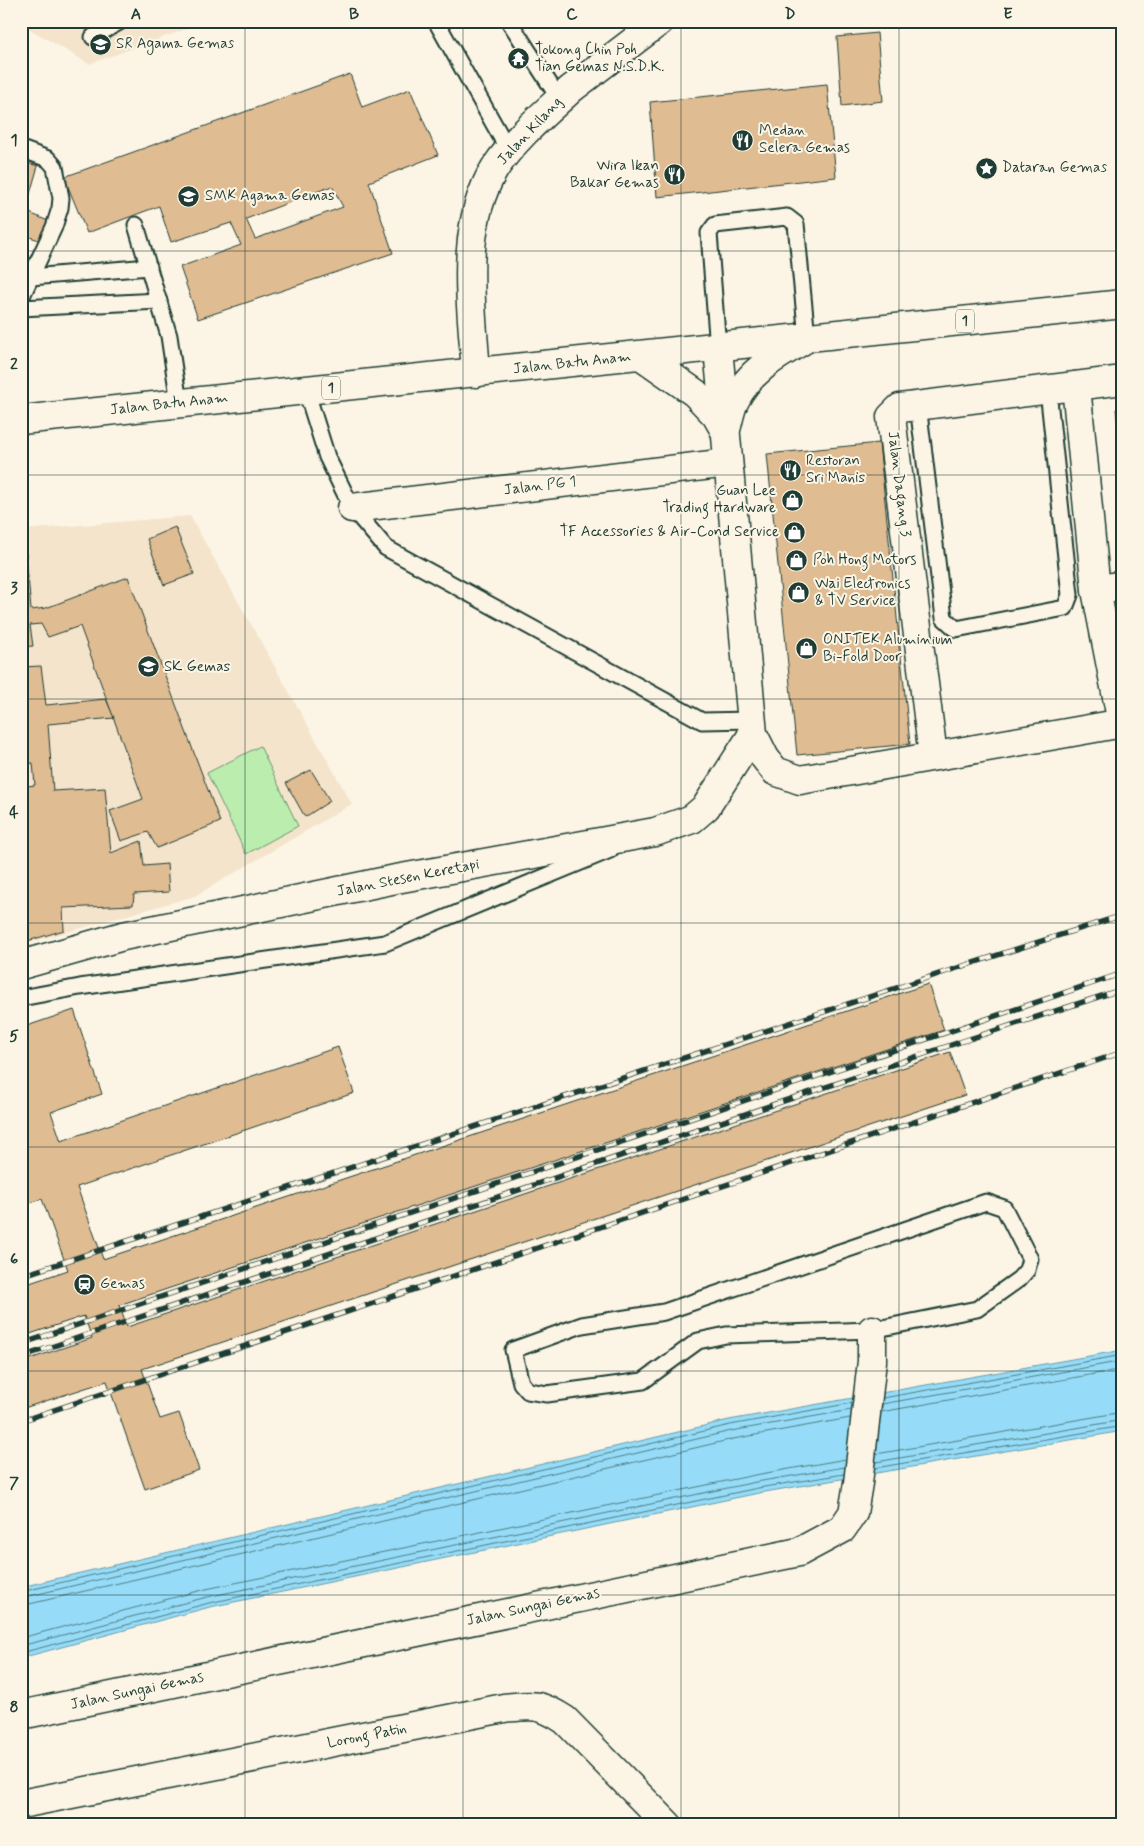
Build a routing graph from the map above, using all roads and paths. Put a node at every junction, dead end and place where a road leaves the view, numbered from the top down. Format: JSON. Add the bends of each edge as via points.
{"nodes":[{"id":1,"x":121,"y":21,"type":"edge"},
{"id":2,"x":436,"y":21,"type":"edge"},
{"id":3,"x":509,"y":21,"type":"edge"},
{"id":4,"x":660,"y":21,"type":"edge"},
{"id":5,"x":93,"y":36,"type":"dead end"},
{"id":6,"x":560,"y":100,"type":"junction"},
{"id":7,"x":21,"y":149,"type":"edge"},
{"id":8,"x":509,"y":151,"type":"junction"},
{"id":9,"x":136,"y":225,"type":"dead end"},
{"id":10,"x":149,"y":267,"type":"junction"},
{"id":11,"x":31,"y":277,"type":"junction"},
{"id":12,"x":21,"y":298,"type":"edge"},
{"id":13,"x":159,"y":301,"type":"junction"},
{"id":14,"x":1123,"y":304,"type":"edge"},
{"id":15,"x":21,"y":308,"type":"edge"},
{"id":16,"x":807,"y":338,"type":"junction"},
{"id":17,"x":718,"y":348,"type":"junction"},
{"id":18,"x":642,"y":356,"type":"junction"},
{"id":19,"x":476,"y":373,"type":"junction"},
{"id":20,"x":1123,"y":380,"type":"edge"},
{"id":21,"x":1076,"y":386,"type":"junction"},
{"id":22,"x":306,"y":390,"type":"junction"},
{"id":23,"x":1048,"y":390,"type":"junction"},
{"id":24,"x":179,"y":403,"type":"junction"},
{"id":25,"x":918,"y":406,"type":"junction"},
{"id":26,"x":21,"y":420,"type":"edge"},
{"id":27,"x":725,"y":432,"type":"junction"},
{"id":28,"x":728,"y":463,"type":"junction"},
{"id":29,"x":352,"y":508,"type":"junction"},
{"id":30,"x":1123,"y":586,"type":"edge"},
{"id":31,"x":1096,"y":590,"type":"junction"},
{"id":32,"x":1122,"y":723,"type":"edge"},
{"id":33,"x":753,"y":727,"type":"junction"},
{"id":34,"x":933,"y":756,"type":"junction"},
{"id":35,"x":654,"y":832,"type":"junction"},
{"id":36,"x":21,"y":965,"type":"edge"},
{"id":37,"x":21,"y":998,"type":"edge"},
{"id":38,"x":872,"y":1330,"type":"junction"},
{"id":39,"x":21,"y":1715,"type":"edge"},
{"id":40,"x":21,"y":1804,"type":"edge"},
{"id":41,"x":668,"y":1825,"type":"edge"}],
"edges":[{"from":1,"to":5,"type":"lane"},
{"from":2,"to":8,"type":"lane"},
{"from":3,"to":6,"type":"lane"},
{"from":4,"to":6,"type":"main road","name":"Jalan Kilang"},
{"from":6,"to":8,"type":"main road","name":"Jalan Kilang"},
{"from":7,"to":11,"type":"lane","via":[[48,159],[55,167],[61,198],[54,227]]},
{"from":8,"to":19,"type":"main road","name":"Jalan Kilang","via":[[484,190],[472,240]]},
{"from":9,"to":10,"type":"lane"},
{"from":10,"to":11,"type":"lane"},
{"from":10,"to":13,"type":"lane"},
{"from":11,"to":12,"type":"lane"},
{"from":13,"to":15,"type":"lane"},
{"from":13,"to":24,"type":"lane","via":[[169,336]]},
{"from":14,"to":16,"type":"main road","name":"Jalan Batu Anam","number":"1"},
{"from":16,"to":17,"type":"main road","name":"Jalan Batu Anam","number":"1"},
{"from":16,"to":17,"type":"lane","via":[[796,224],[787,217],[715,225],[709,233]]},
{"from":16,"to":27,"type":"main road","via":[[755,372],[734,401]]},
{"from":17,"to":18,"type":"main road","name":"Jalan Batu Anam","number":"1"},
{"from":17,"to":27,"type":"main road"},
{"from":18,"to":19,"type":"main road","name":"Jalan Batu Anam","number":"1"},
{"from":18,"to":27,"type":"main road","via":[[695,393],[716,414]]},
{"from":19,"to":22,"type":"main road","name":"Jalan Batu Anam","number":"1"},
{"from":20,"to":21,"type":"main road","name":"Jalan Dagang 3"},
{"from":21,"to":23,"type":"main road","name":"Jalan Dagang 3"},
{"from":21,"to":31,"type":"main road"},
{"from":22,"to":24,"type":"main road","name":"Jalan Batu Anam","number":"1"},
{"from":22,"to":29,"type":"lane","via":[[328,457]]},
{"from":23,"to":25,"type":"main road","name":"Jalan Dagang 3"},
{"from":23,"to":25,"type":"lane","via":[[1070,595],[1065,608],[956,629],[944,618]]},
{"from":24,"to":26,"type":"main road","name":"Jalan Batu Anam","number":"1"},
{"from":25,"to":34,"type":"main road","name":"Jalan Dagang 3","via":[[900,408],[891,417]]},
{"from":27,"to":28,"type":"main road"},
{"from":28,"to":29,"type":"main road","name":"Jalan PG 1"},
{"from":28,"to":33,"type":"main road"},
{"from":29,"to":33,"type":"lane","via":[[386,548],[702,721]]},
{"from":30,"to":31,"type":"main road"},
{"from":31,"to":32,"type":"main road"},
{"from":32,"to":34,"type":"main road"},
{"from":33,"to":34,"type":"main road","via":[[765,758],[776,771],[800,780]]},
{"from":33,"to":35,"type":"main road","name":"Jalan Stesen Keretapi","via":[[706,807],[692,819]]},
{"from":35,"to":36,"type":"main road","name":"Jalan Stesen Keretapi","via":[[386,881],[123,936]]},
{"from":35,"to":37,"type":"lane","via":[[385,943]]},
{"from":38,"to":38,"type":"lane","via":[[726,1335],[698,1341],[642,1381],[547,1394],[528,1391],[522,1383],[513,1350],[582,1325],[664,1312],[986,1202],[1004,1208],[1030,1259],[1027,1270],[1019,1279],[977,1309]]},
{"from":38,"to":39,"type":"main road","name":"Jalan Sungai Gemas","via":[[872,1361],[853,1513],[842,1529],[798,1552]]},
{"from":40,"to":41,"type":"main road","name":"Lorong Patin","via":[[531,1705],[548,1709],[565,1720]]}]}
